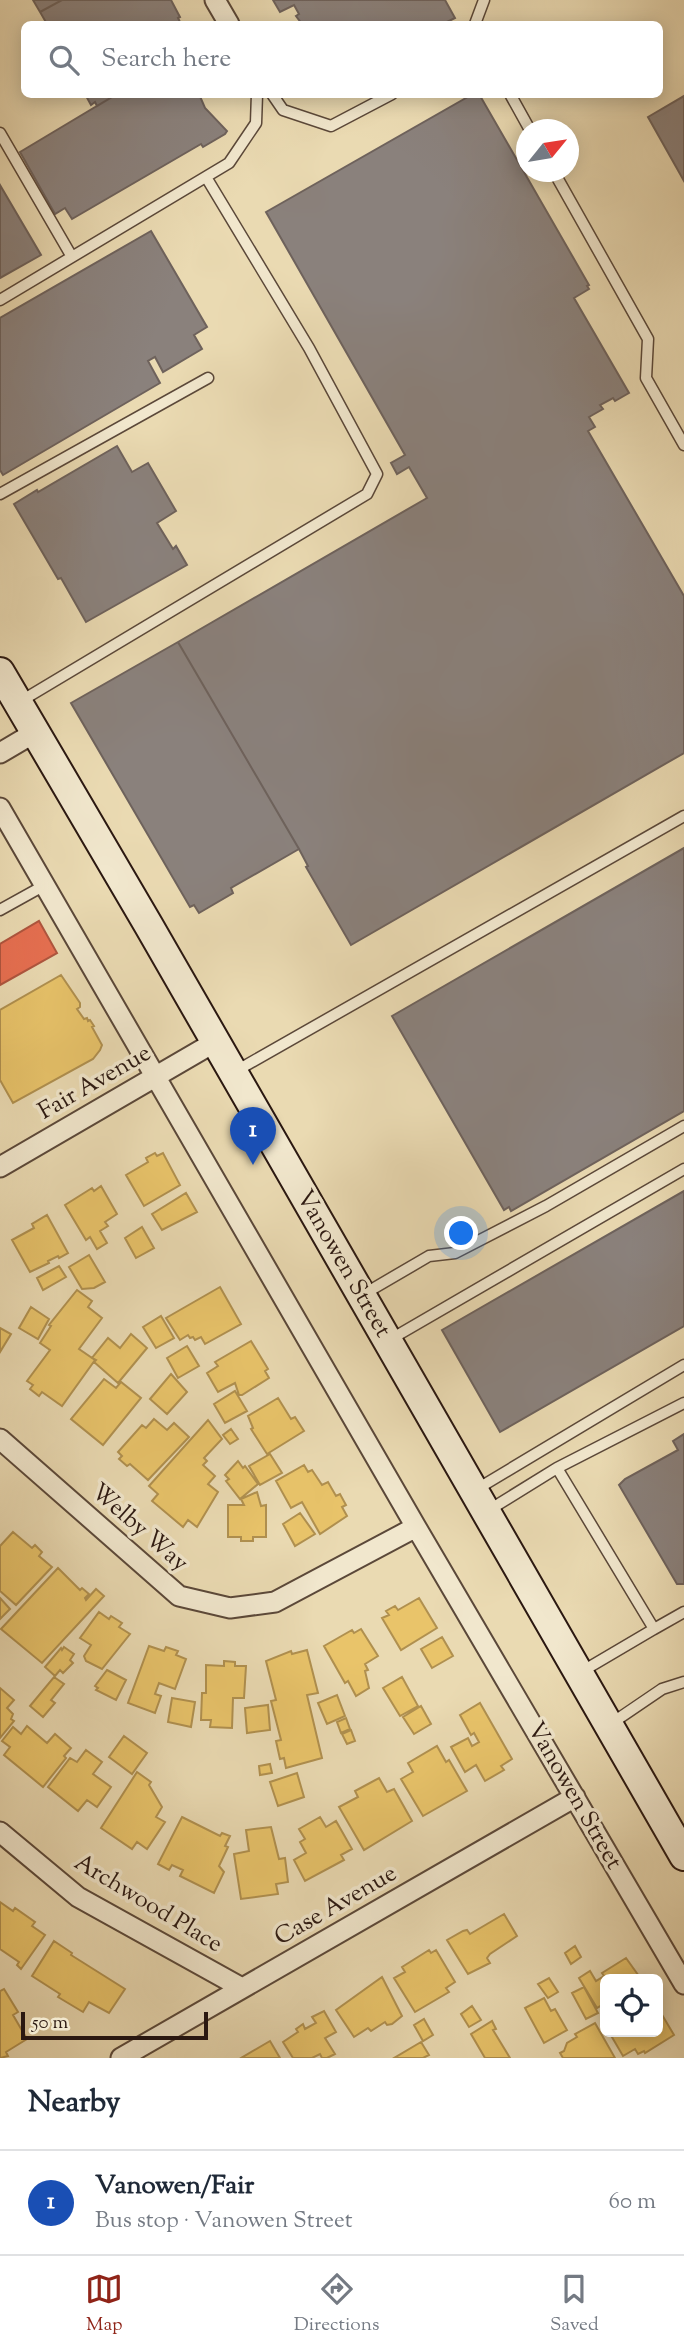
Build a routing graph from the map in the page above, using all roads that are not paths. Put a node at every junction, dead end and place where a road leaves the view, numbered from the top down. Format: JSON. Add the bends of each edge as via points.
{"nodes":[{"id":1,"x":215,"y":0,"type":"edge"},
{"id":2,"x":484,"y":0,"type":"edge"},
{"id":3,"x":227,"y":21,"type":"edge"},
{"id":4,"x":476,"y":21,"type":"edge"},
{"id":5,"x":257,"y":98,"type":"edge"},
{"id":6,"x":275,"y":98,"type":"edge"},
{"id":7,"x":385,"y":98,"type":"edge"},
{"id":8,"x":512,"y":98,"type":"edge"},
{"id":9,"x":524,"y":119,"type":"edge"},
{"id":10,"x":0,"y":133,"type":"edge"},
{"id":11,"x":206,"y":177,"type":"junction"},
{"id":12,"x":560,"y":182,"type":"edge"},
{"id":13,"x":72,"y":257,"type":"junction"},
{"id":14,"x":0,"y":300,"type":"edge"},
{"id":15,"x":208,"y":378,"type":"dead end"},
{"id":16,"x":684,"y":445,"type":"edge"},
{"id":17,"x":0,"y":494,"type":"edge"},
{"id":18,"x":0,"y":672,"type":"edge"},
{"id":19,"x":18,"y":703,"type":"junction"},
{"id":20,"x":34,"y":733,"type":"junction"},
{"id":21,"x":0,"y":753,"type":"edge"},
{"id":22,"x":0,"y":808,"type":"edge"},
{"id":23,"x":684,"y":816,"type":"edge"},
{"id":24,"x":45,"y":885,"type":"junction"},
{"id":25,"x":0,"y":910,"type":"edge"},
{"id":26,"x":215,"y":1042,"type":"junction"},
{"id":27,"x":233,"y":1073,"type":"junction"},
{"id":28,"x":155,"y":1076,"type":"junction"},
{"id":29,"x":684,"y":1126,"type":"edge"},
{"id":30,"x":0,"y":1167,"type":"edge"},
{"id":31,"x":684,"y":1169,"type":"edge"},
{"id":32,"x":361,"y":1296,"type":"junction"},
{"id":33,"x":387,"y":1341,"type":"junction"},
{"id":34,"x":684,"y":1365,"type":"edge"},
{"id":35,"x":684,"y":1403,"type":"edge"},
{"id":36,"x":0,"y":1439,"type":"edge"},
{"id":37,"x":558,"y":1468,"type":"junction"},
{"id":38,"x":480,"y":1501,"type":"junction"},
{"id":39,"x":416,"y":1527,"type":"junction"},
{"id":40,"x":684,"y":1612,"type":"edge"},
{"id":41,"x":654,"y":1629,"type":"junction"},
{"id":42,"x":579,"y":1673,"type":"junction"},
{"id":43,"x":684,"y":1682,"type":"edge"},
{"id":44,"x":608,"y":1725,"type":"junction"},
{"id":45,"x":575,"y":1797,"type":"junction"},
{"id":46,"x":0,"y":1832,"type":"edge"},
{"id":47,"x":684,"y":1856,"type":"edge"},
{"id":48,"x":684,"y":1984,"type":"edge"},
{"id":49,"x":242,"y":1988,"type":"junction"},
{"id":50,"x":121,"y":2058,"type":"edge"}],
"edges":[{"from":1,"to":3,"type":"street"},
{"from":2,"to":4,"type":"lane"},
{"from":5,"to":11,"type":"lane","via":[[256,123],[229,163]]},
{"from":6,"to":7,"type":"lane","via":[[283,110],[331,127]]},
{"from":8,"to":9,"type":"lane"},
{"from":10,"to":13,"type":"lane"},
{"from":11,"to":13,"type":"lane"},
{"from":11,"to":19,"type":"lane","via":[[309,348],[377,474],[367,494]]},
{"from":12,"to":16,"type":"lane","via":[[648,339],[646,378]]},
{"from":13,"to":14,"type":"lane"},
{"from":15,"to":17,"type":"lane"},
{"from":18,"to":19,"type":"main road","name":"Vanowen Street"},
{"from":19,"to":20,"type":"main road","name":"Vanowen Street"},
{"from":20,"to":21,"type":"street"},
{"from":20,"to":26,"type":"main road","name":"Vanowen Street"},
{"from":22,"to":24,"type":"street","name":"Vanowen Street"},
{"from":23,"to":27,"type":"lane"},
{"from":24,"to":25,"type":"lane"},
{"from":24,"to":28,"type":"street","name":"Vanowen Street"},
{"from":26,"to":27,"type":"main road","name":"Vanowen Street"},
{"from":26,"to":28,"type":"street","name":"Fair Avenue"},
{"from":27,"to":32,"type":"main road","name":"Vanowen Street"},
{"from":28,"to":30,"type":"street","name":"Fair Avenue"},
{"from":28,"to":39,"type":"street","name":"Vanowen Street"},
{"from":29,"to":32,"type":"lane","via":[[546,1206],[455,1253],[429,1256]]},
{"from":31,"to":33,"type":"lane"},
{"from":32,"to":33,"type":"main road","name":"Vanowen Street"},
{"from":33,"to":38,"type":"main road","name":"Vanowen Street"},
{"from":34,"to":38,"type":"lane"},
{"from":35,"to":37,"type":"lane"},
{"from":36,"to":39,"type":"street","name":"Welby Way","via":[[179,1595],[230,1608],[275,1602]]},
{"from":37,"to":38,"type":"lane"},
{"from":37,"to":41,"type":"lane"},
{"from":38,"to":42,"type":"main road","name":"Vanowen Street"},
{"from":39,"to":45,"type":"street","name":"Vanowen Street"},
{"from":40,"to":41,"type":"lane"},
{"from":41,"to":42,"type":"lane"},
{"from":42,"to":44,"type":"main road","name":"Vanowen Street"},
{"from":43,"to":44,"type":"lane","via":[[662,1689]]},
{"from":44,"to":47,"type":"main road","name":"Vanowen Street"},
{"from":45,"to":48,"type":"street","name":"Vanowen Street"},
{"from":45,"to":49,"type":"street","name":"Case Avenue"},
{"from":46,"to":49,"type":"street","name":"Archwood Place","via":[[78,1896]]},
{"from":49,"to":50,"type":"street","name":"Case Avenue"}]}
